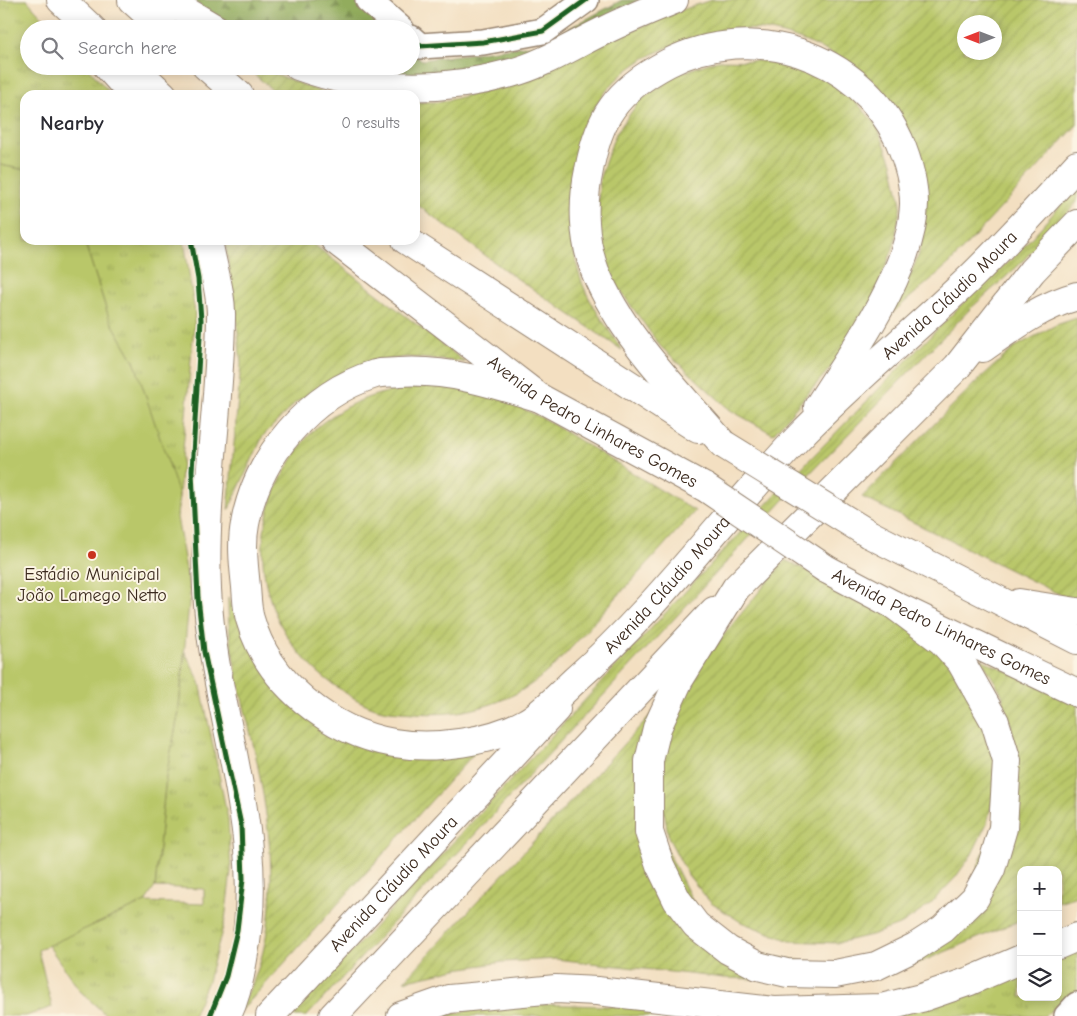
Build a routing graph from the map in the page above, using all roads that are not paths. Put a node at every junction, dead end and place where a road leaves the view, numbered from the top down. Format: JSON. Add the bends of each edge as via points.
{"nodes":[{"id":1,"x":48,"y":0,"type":"edge"},
{"id":2,"x":61,"y":0,"type":"edge"},
{"id":3,"x":132,"y":0,"type":"edge"},
{"id":4,"x":167,"y":0,"type":"edge"},
{"id":5,"x":368,"y":0,"type":"edge"},
{"id":6,"x":586,"y":0,"type":"edge"},
{"id":7,"x":674,"y":0,"type":"edge"},
{"id":8,"x":66,"y":20,"type":"edge"},
{"id":9,"x":82,"y":20,"type":"edge"},
{"id":10,"x":154,"y":20,"type":"edge"},
{"id":11,"x":201,"y":20,"type":"edge"},
{"id":12,"x":391,"y":20,"type":"edge"},
{"id":13,"x":420,"y":46,"type":"edge"},
{"id":14,"x":115,"y":75,"type":"edge"},
{"id":15,"x":142,"y":75,"type":"edge"},
{"id":16,"x":216,"y":75,"type":"edge"},
{"id":17,"x":328,"y":75,"type":"edge"},
{"id":18,"x":129,"y":90,"type":"edge"},
{"id":19,"x":158,"y":90,"type":"edge"},
{"id":20,"x":233,"y":90,"type":"edge"},
{"id":21,"x":1077,"y":165,"type":"edge"},
{"id":22,"x":1077,"y":224,"type":"edge"},
{"id":23,"x":209,"y":245,"type":"edge"},
{"id":24,"x":341,"y":245,"type":"edge"},
{"id":25,"x":414,"y":245,"type":"edge"},
{"id":26,"x":1077,"y":296,"type":"edge"},
{"id":27,"x":957,"y":366,"type":"junction"},
{"id":28,"x":540,"y":398,"type":"junction"},
{"id":29,"x":798,"y":438,"type":"junction"},
{"id":30,"x":723,"y":444,"type":"junction"},
{"id":31,"x":736,"y":588,"type":"junction"},
{"id":32,"x":992,"y":598,"type":"junction"},
{"id":33,"x":894,"y":605,"type":"junction"},
{"id":34,"x":1077,"y":612,"type":"edge"},
{"id":35,"x":1077,"y":640,"type":"edge"},
{"id":36,"x":615,"y":645,"type":"junction"},
{"id":37,"x":1077,"y":693,"type":"edge"},
{"id":38,"x":1077,"y":937,"type":"edge"},
{"id":39,"x":1062,"y":943,"type":"edge"},
{"id":40,"x":1017,"y":961,"type":"edge"},
{"id":41,"x":1077,"y":1005,"type":"edge"},
{"id":42,"x":227,"y":1016,"type":"edge"},
{"id":43,"x":270,"y":1016,"type":"edge"},
{"id":44,"x":333,"y":1016,"type":"edge"},
{"id":45,"x":401,"y":1016,"type":"edge"},
{"id":46,"x":1067,"y":1016,"type":"edge"}],
"edges":[{"from":1,"to":8,"type":"main road"},
{"from":2,"to":9,"type":"main road"},
{"from":3,"to":10,"type":"main road"},
{"from":4,"to":11,"type":"main road"},
{"from":5,"to":12,"type":"street"},
{"from":6,"to":13,"type":"street","via":[[543,31],[483,42]]},
{"from":7,"to":17,"type":"main road","via":[[512,73],[450,85],[398,88],[358,84]]},
{"from":14,"to":18,"type":"main road"},
{"from":15,"to":19,"type":"main road"},
{"from":16,"to":20,"type":"main road"},
{"from":21,"to":29,"type":"main road","name":"Avenida Cláudio Moura","via":[[968,280]]},
{"from":22,"to":27,"type":"main road","via":[[1032,271]]},
{"from":23,"to":42,"type":"main road","via":[[222,316],[210,476],[207,588],[211,639],[248,829],[250,878],[249,931]]},
{"from":24,"to":28,"type":"main road","name":"Avenida Pedro Linhares Gomes"},
{"from":25,"to":30,"type":"main road"},
{"from":26,"to":27,"type":"main road","via":[[1053,302],[1022,320]]},
{"from":27,"to":31,"type":"main road"},
{"from":28,"to":33,"type":"main road","name":"Avenida Pedro Linhares Gomes","bridge":true,"via":[[706,488],[826,569]]},
{"from":28,"to":36,"type":"main road","via":[[484,380],[428,370],[378,373],[339,390],[302,415],[277,448],[257,485],[245,524],[244,566],[249,618],[267,660],[292,690],[331,721],[377,740],[410,746],[447,745],[495,735],[528,722]]},
{"from":29,"to":30,"type":"main road","via":[[870,323],[906,249],[914,204],[907,158],[889,120],[867,94],[831,65],[800,52],[760,45],[718,45],[682,56],[645,75],[612,108],[594,144],[585,190],[586,231],[594,270],[646,354]]},
{"from":29,"to":36,"type":"main road","name":"Avenida Cláudio Moura"},
{"from":30,"to":32,"type":"main road","bridge":true,"via":[[868,534]]},
{"from":31,"to":33,"type":"main road","via":[[679,680],[657,728],[650,761],[649,832],[677,900],[696,925],[728,950],[758,966],[787,973],[835,974],[876,966],[943,929],[975,898],[991,869],[1003,828],[1007,761],[995,722],[962,662],[942,641]]},
{"from":31,"to":44,"type":"main road"},
{"from":32,"to":34,"type":"main road"},
{"from":32,"to":35,"type":"main road"},
{"from":33,"to":37,"type":"main road","name":"Avenida Pedro Linhares Gomes"},
{"from":36,"to":43,"type":"main road","name":"Avenida Cláudio Moura"},
{"from":38,"to":39,"type":"main road"},
{"from":40,"to":45,"type":"main road","via":[[970,982],[881,1008],[774,1012],[556,989],[448,999]]},
{"from":41,"to":46,"type":"street"}]}
